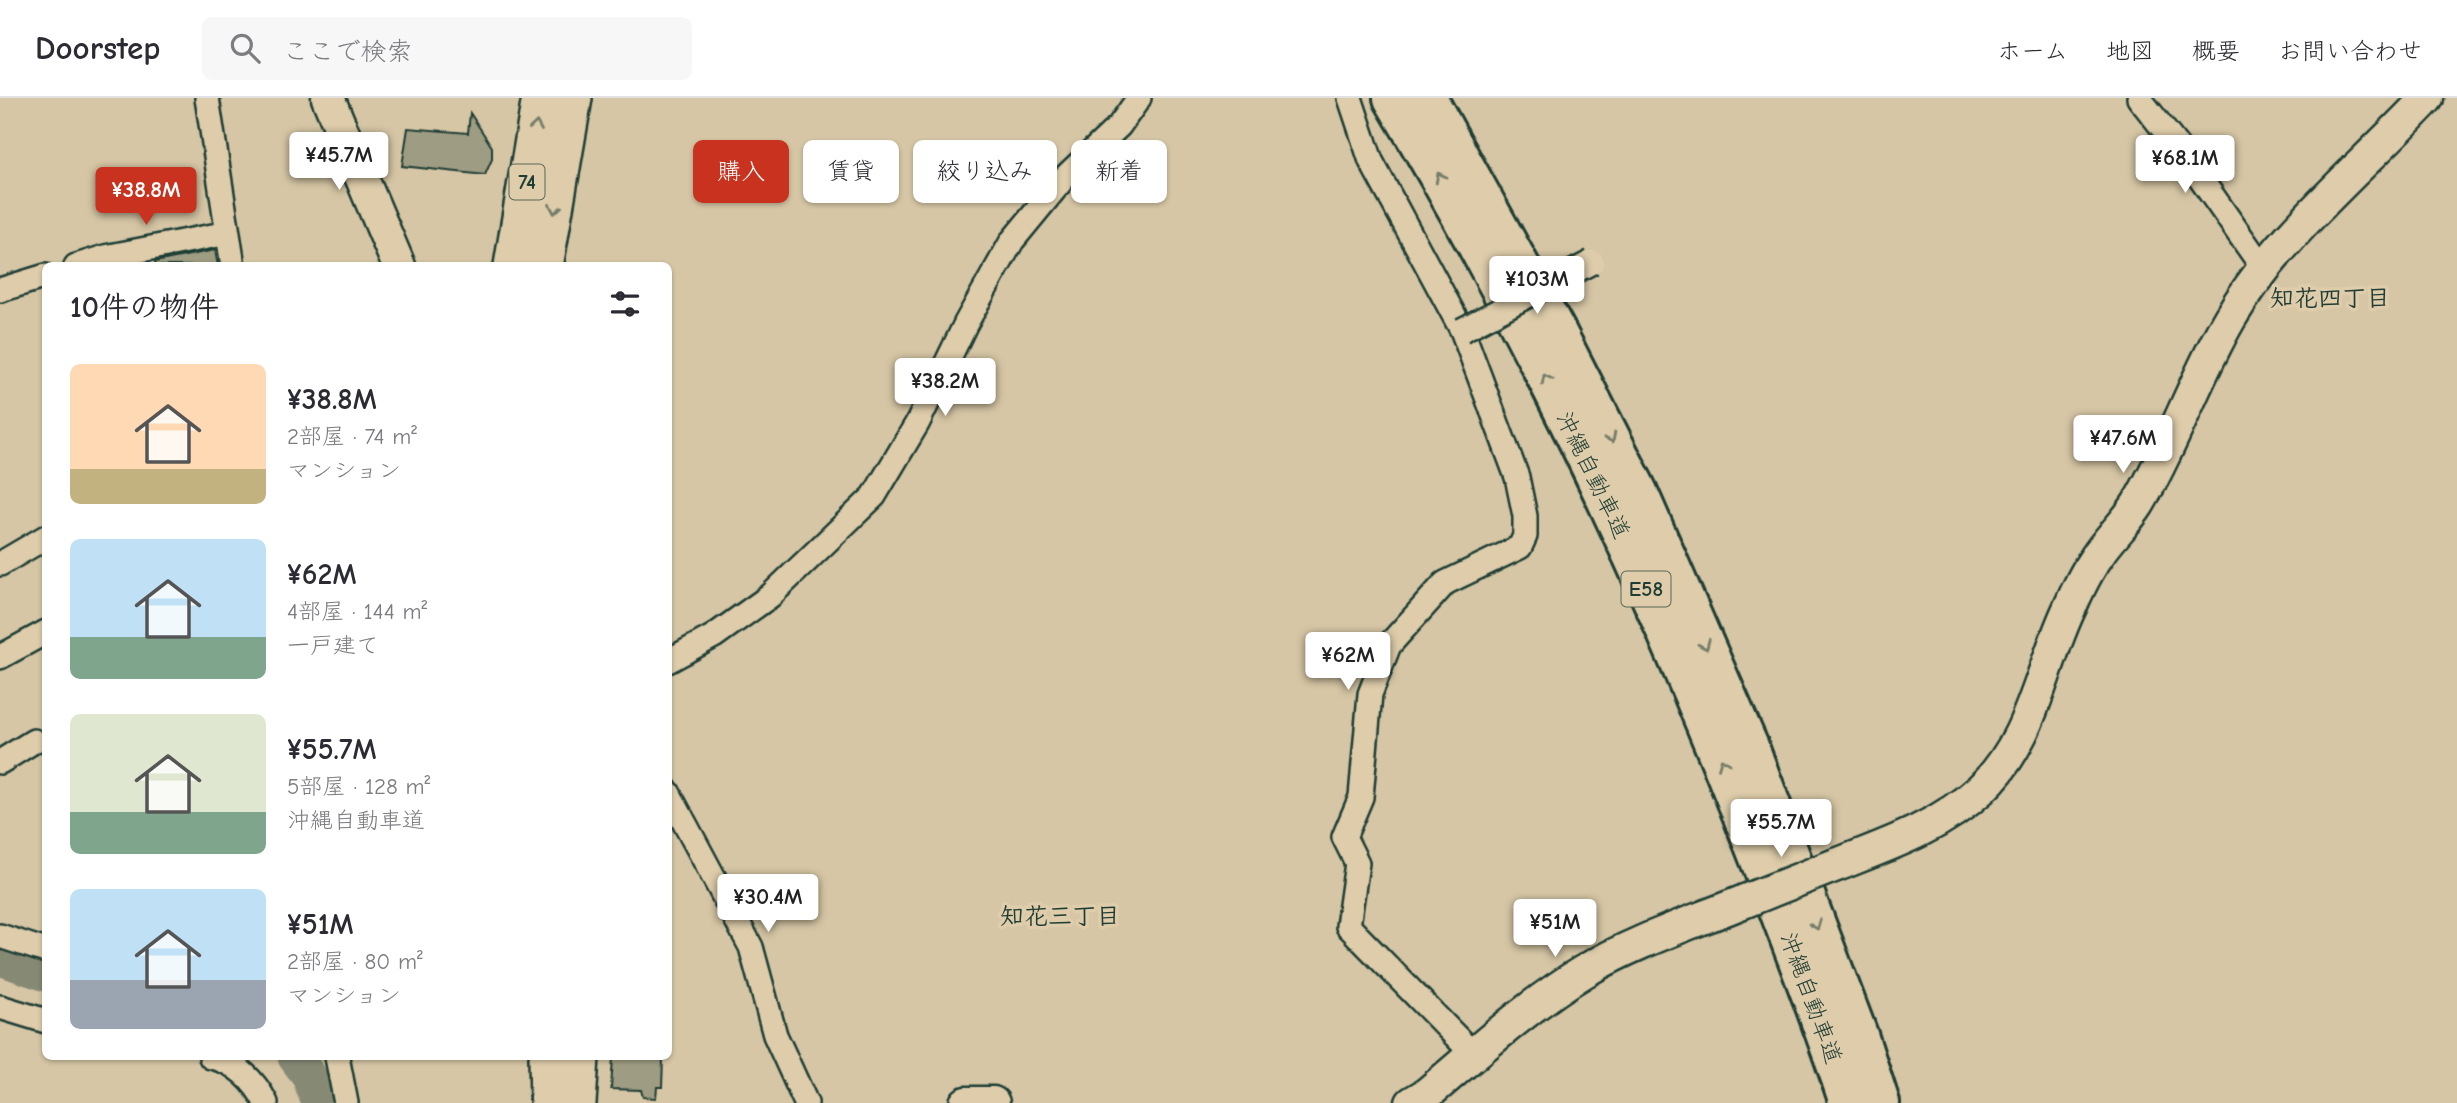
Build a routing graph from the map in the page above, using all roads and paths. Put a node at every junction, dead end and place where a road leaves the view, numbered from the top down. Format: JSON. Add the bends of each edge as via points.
{"nodes":[{"id":1,"x":207,"y":98,"type":"edge"},
{"id":2,"x":328,"y":98,"type":"edge"},
{"id":3,"x":540,"y":98,"type":"edge"},
{"id":4,"x":574,"y":98,"type":"edge"},
{"id":5,"x":1139,"y":98,"type":"edge"},
{"id":6,"x":1350,"y":98,"type":"edge"},
{"id":7,"x":1393,"y":98,"type":"edge"},
{"id":8,"x":1427,"y":98,"type":"edge"},
{"id":9,"x":2139,"y":98,"type":"edge"},
{"id":10,"x":2427,"y":98,"type":"edge"},
{"id":11,"x":228,"y":233,"type":"junction"},
{"id":12,"x":89,"y":262,"type":"edge"},
{"id":13,"x":232,"y":262,"type":"edge"},
{"id":14,"x":397,"y":262,"type":"edge"},
{"id":15,"x":513,"y":262,"type":"edge"},
{"id":16,"x":546,"y":262,"type":"edge"},
{"id":17,"x":1592,"y":262,"type":"dead end"},
{"id":18,"x":2263,"y":268,"type":"junction"},
{"id":19,"x":42,"y":277,"type":"edge"},
{"id":20,"x":0,"y":290,"type":"edge"},
{"id":21,"x":1462,"y":330,"type":"junction"},
{"id":22,"x":42,"y":539,"type":"edge"},
{"id":23,"x":0,"y":564,"type":"edge"},
{"id":24,"x":42,"y":634,"type":"edge"},
{"id":25,"x":0,"y":657,"type":"edge"},
{"id":26,"x":672,"y":659,"type":"edge"},
{"id":27,"x":34,"y":741,"type":"dead end"},
{"id":28,"x":0,"y":762,"type":"edge"},
{"id":29,"x":672,"y":799,"type":"edge"},
{"id":30,"x":0,"y":936,"type":"edge"},
{"id":31,"x":42,"y":950,"type":"edge"},
{"id":32,"x":0,"y":1007,"type":"edge"},
{"id":33,"x":42,"y":1020,"type":"edge"},
{"id":34,"x":1474,"y":1055,"type":"junction"},
{"id":35,"x":217,"y":1060,"type":"edge"},
{"id":36,"x":338,"y":1060,"type":"edge"},
{"id":37,"x":547,"y":1060,"type":"edge"},
{"id":38,"x":581,"y":1060,"type":"edge"},
{"id":39,"x":266,"y":1103,"type":"edge"},
{"id":40,"x":346,"y":1103,"type":"edge"},
{"id":41,"x":548,"y":1103,"type":"edge"},
{"id":42,"x":578,"y":1103,"type":"edge"},
{"id":43,"x":806,"y":1103,"type":"edge"},
{"id":44,"x":966,"y":1103,"type":"edge"},
{"id":45,"x":993,"y":1103,"type":"edge"},
{"id":46,"x":1412,"y":1103,"type":"edge"},
{"id":47,"x":1849,"y":1103,"type":"edge"},
{"id":48,"x":1880,"y":1103,"type":"edge"}],
"edges":[{"from":1,"to":11,"type":"street"},
{"from":2,"to":14,"type":"street"},
{"from":15,"to":3,"type":"main road","number":"74","one_way":true},
{"from":4,"to":16,"type":"main road","number":"74","one_way":true},
{"from":5,"to":26,"type":"street","via":[[1119,126],[1063,179],[1012,241],[874,496],[770,596]]},
{"from":6,"to":21,"type":"street","via":[[1371,160]]},
{"from":47,"to":7,"type":"highway","name":"沖縄自動車道","number":"E58","one_way":true,"via":[[1719,755],[1611,508],[1442,180]]},
{"from":8,"to":48,"type":"highway","name":"沖縄自動車道","number":"E58","one_way":true,"via":[[1557,333],[1638,492],[1749,747]]},
{"from":9,"to":18,"type":"street"},
{"from":10,"to":18,"type":"street"},
{"from":11,"to":12,"type":"street"},
{"from":11,"to":13,"type":"street"},
{"from":17,"to":21,"type":"street","bridge":true},
{"from":18,"to":34,"type":"street","bridge":true,"via":[[2229,319],[2137,505],[2095,559],[2070,607],[2026,722],[2010,754],[1983,787],[1917,833],[1636,946],[1584,972]]},
{"from":19,"to":20,"type":"street"},
{"from":21,"to":34,"type":"street","via":[[1517,477],[1525,536],[1520,547],[1445,583],[1389,645],[1370,694],[1361,797],[1344,837],[1357,863],[1348,926]]},
{"from":22,"to":23,"type":"street"},
{"from":24,"to":25,"type":"street"},
{"from":27,"to":28,"type":"street"},
{"from":29,"to":43,"type":"street","via":[[751,947],[775,1035]]},
{"from":30,"to":31,"type":"street"},
{"from":32,"to":33,"type":"street"},
{"from":34,"to":46,"type":"street"},
{"from":35,"to":39,"type":"street","via":[[242,1072],[259,1088]]},
{"from":36,"to":40,"type":"street"},
{"from":37,"to":41,"type":"main road"},
{"from":38,"to":42,"type":"main road"},
{"from":44,"to":45,"type":"street"}]}
